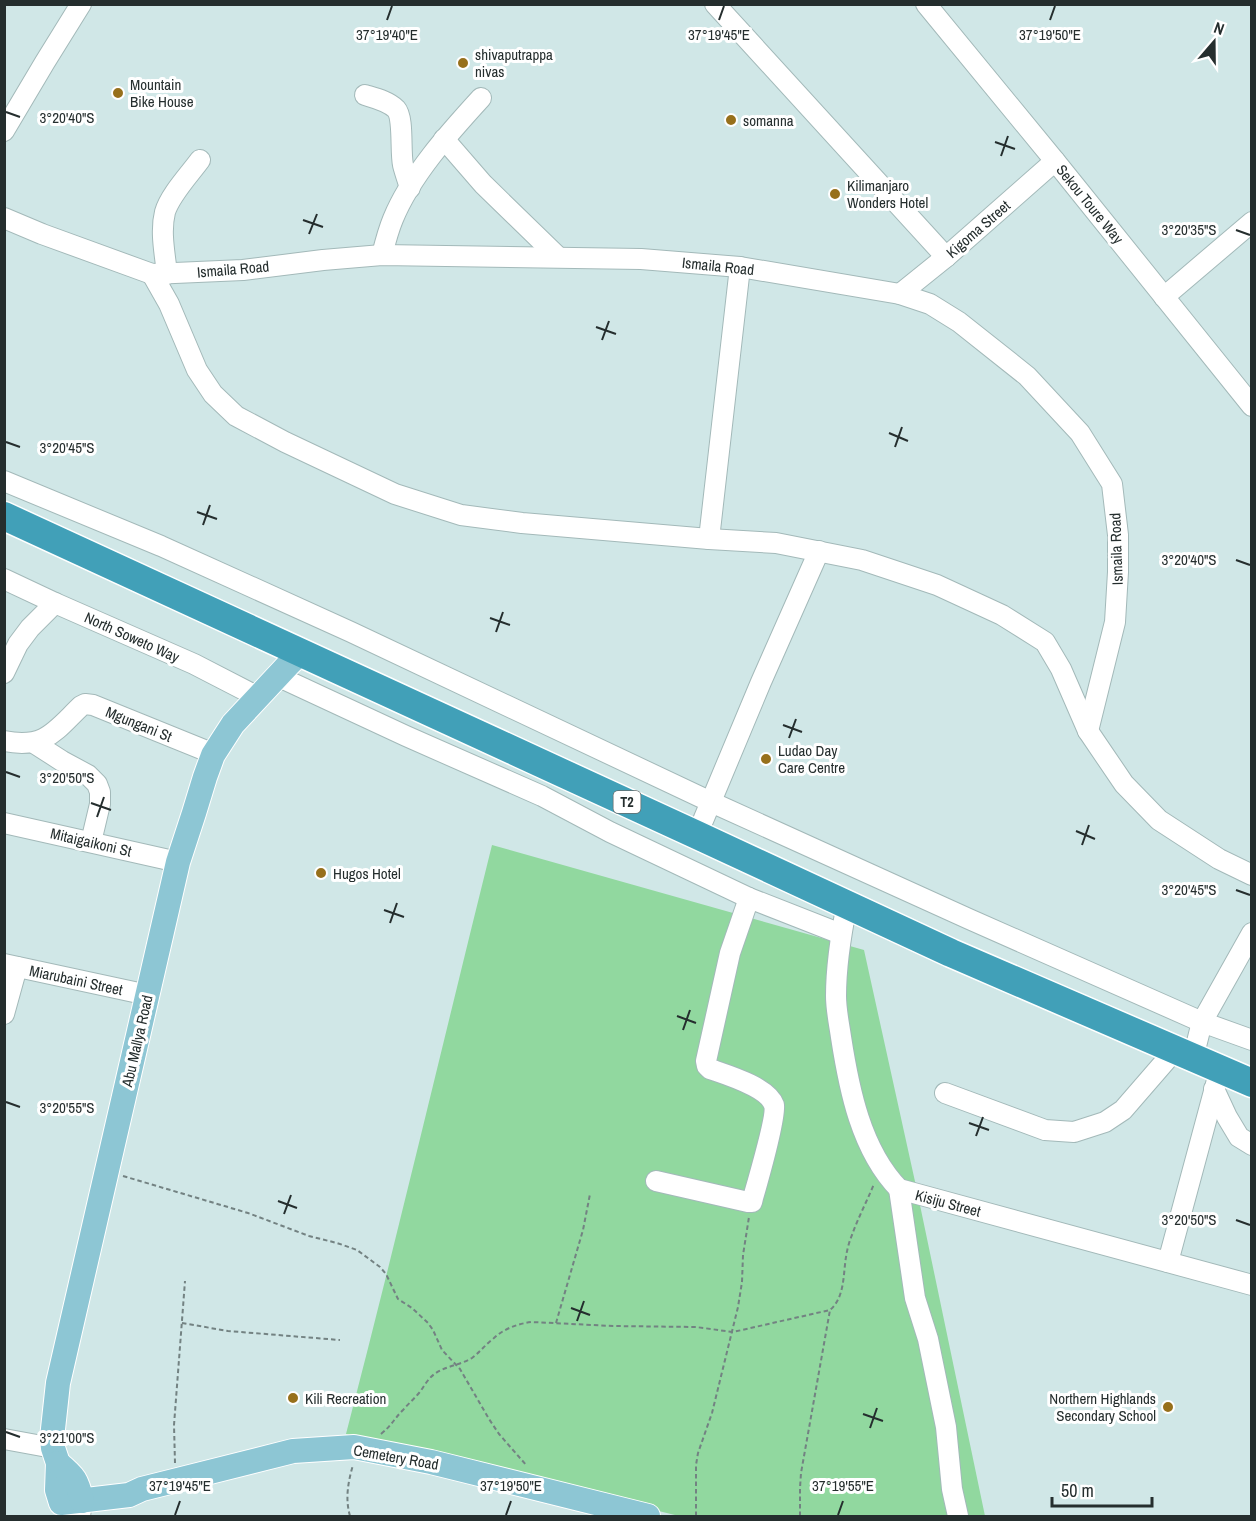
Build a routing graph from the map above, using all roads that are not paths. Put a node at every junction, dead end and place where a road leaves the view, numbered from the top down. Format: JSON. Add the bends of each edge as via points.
{"nodes":[{"id":1,"x":81,"y":4,"type":"edge"},
{"id":2,"x":715,"y":4,"type":"edge"},
{"id":3,"x":926,"y":4,"type":"edge"},
{"id":4,"x":365,"y":95,"type":"dead end"},
{"id":5,"x":481,"y":98,"type":"dead end"},
{"id":6,"x":4,"y":131,"type":"edge"},
{"id":7,"x":444,"y":139,"type":"junction"},
{"id":8,"x":200,"y":160,"type":"dead end"},
{"id":9,"x":1055,"y":161,"type":"junction"},
{"id":10,"x":410,"y":188,"type":"junction"},
{"id":11,"x":4,"y":218,"type":"edge"},
{"id":12,"x":1251,"y":222,"type":"edge"},
{"id":13,"x":382,"y":255,"type":"junction"},
{"id":14,"x":558,"y":257,"type":"junction"},
{"id":15,"x":946,"y":257,"type":"junction"},
{"id":16,"x":740,"y":267,"type":"junction"},
{"id":17,"x":160,"y":274,"type":"junction"},
{"id":18,"x":900,"y":294,"type":"junction"},
{"id":19,"x":1164,"y":297,"type":"junction"},
{"id":20,"x":1251,"y":406,"type":"edge"},
{"id":21,"x":4,"y":482,"type":"edge"},
{"id":22,"x":4,"y":516,"type":"edge"},
{"id":23,"x":709,"y":539,"type":"junction"},
{"id":24,"x":819,"y":551,"type":"junction"},
{"id":25,"x":4,"y":579,"type":"edge"},
{"id":26,"x":55,"y":603,"type":"junction"},
{"id":27,"x":301,"y":652,"type":"junction"},
{"id":28,"x":4,"y":673,"type":"edge"},
{"id":29,"x":278,"y":676,"type":"junction"},
{"id":30,"x":258,"y":697,"type":"junction"},
{"id":31,"x":1088,"y":731,"type":"junction"},
{"id":32,"x":4,"y":741,"type":"edge"},
{"id":33,"x":34,"y":743,"type":"junction"},
{"id":34,"x":214,"y":754,"type":"junction"},
{"id":35,"x":711,"y":802,"type":"junction"},
{"id":36,"x":4,"y":823,"type":"edge"},
{"id":37,"x":697,"y":835,"type":"junction"},
{"id":38,"x":92,"y":842,"type":"junction"},
{"id":39,"x":178,"y":862,"type":"junction"},
{"id":40,"x":1251,"y":875,"type":"edge"},
{"id":41,"x":749,"y":898,"type":"junction"},
{"id":42,"x":847,"y":904,"type":"junction"},
{"id":43,"x":1251,"y":933,"type":"edge"},
{"id":44,"x":841,"y":934,"type":"junction"},
{"id":45,"x":11,"y":966,"type":"edge"},
{"id":46,"x":148,"y":995,"type":"junction"},
{"id":47,"x":4,"y":1014,"type":"edge"},
{"id":48,"x":1202,"y":1022,"type":"junction"},
{"id":49,"x":1251,"y":1040,"type":"edge"},
{"id":50,"x":1184,"y":1054,"type":"junction"},
{"id":51,"x":1217,"y":1079,"type":"junction"},
{"id":52,"x":1251,"y":1083,"type":"edge"},
{"id":53,"x":945,"y":1093,"type":"dead end"},
{"id":54,"x":1251,"y":1145,"type":"edge"},
{"id":55,"x":656,"y":1181,"type":"dead end"},
{"id":56,"x":899,"y":1190,"type":"junction"},
{"id":57,"x":1168,"y":1262,"type":"junction"},
{"id":58,"x":1251,"y":1285,"type":"edge"},
{"id":59,"x":4,"y":1439,"type":"edge"},
{"id":60,"x":55,"y":1455,"type":"junction"},
{"id":61,"x":71,"y":1502,"type":"edge"},
{"id":62,"x":648,"y":1516,"type":"edge"},
{"id":63,"x":958,"y":1516,"type":"edge"}],
"edges":[{"from":1,"to":6,"type":"street"},
{"from":2,"to":15,"type":"street"},
{"from":3,"to":9,"type":"street","name":"Sekou Toure Way"},
{"from":4,"to":10,"type":"street","via":[[396,109],[400,117],[403,166]]},
{"from":5,"to":7,"type":"street"},
{"from":7,"to":10,"type":"street"},
{"from":7,"to":14,"type":"street","via":[[483,184]]},
{"from":8,"to":17,"type":"street","via":[[165,213]]},
{"from":9,"to":15,"type":"street","name":"Kigoma Street"},
{"from":9,"to":19,"type":"street","name":"Sekou Toure Way"},
{"from":10,"to":13,"type":"street","via":[[394,216]]},
{"from":11,"to":17,"type":"street","name":"Ismaila Road"},
{"from":12,"to":19,"type":"street"},
{"from":13,"to":14,"type":"street","name":"Ismaila Road"},
{"from":13,"to":17,"type":"street","name":"Ismaila Road","via":[[243,270]]},
{"from":14,"to":16,"type":"street","name":"Ismaila Road"},
{"from":15,"to":18,"type":"street","name":"Kigoma Street"},
{"from":16,"to":18,"type":"street","name":"Ismaila Road"},
{"from":16,"to":23,"type":"street"},
{"from":17,"to":23,"type":"street","via":[[197,370],[213,394],[236,416],[285,442],[395,494],[461,515]]},
{"from":18,"to":31,"type":"street","name":"Ismaila Road","via":[[930,304],[959,322],[1027,376],[1080,434],[1112,484],[1118,535],[1115,622]]},
{"from":19,"to":20,"type":"street","name":"Sekou Toure Way"},
{"from":21,"to":35,"type":"street","via":[[161,546],[340,627]]},
{"from":22,"to":27,"type":"highway","number":"T2"},
{"from":23,"to":24,"type":"street","via":[[776,543]]},
{"from":24,"to":31,"type":"street","via":[[862,560],[937,585],[1002,615],[1045,642]]},
{"from":24,"to":35,"type":"street"},
{"from":25,"to":26,"type":"street","name":"North Soweto Way"},
{"from":26,"to":28,"type":"street","via":[[18,644]]},
{"from":26,"to":30,"type":"street","name":"North Soweto Way","via":[[194,664]]},
{"from":27,"to":29,"type":"main road","name":"Abu Mallya Road"},
{"from":27,"to":37,"type":"highway","number":"T2"},
{"from":29,"to":30,"type":"main road","name":"Abu Mallya Road"},
{"from":29,"to":41,"type":"street","via":[[542,796]]},
{"from":30,"to":34,"type":"main road","name":"Abu Mallya Road","via":[[233,724]]},
{"from":31,"to":40,"type":"street","via":[[1124,784],[1159,820]]},
{"from":32,"to":33,"type":"street"},
{"from":33,"to":34,"type":"street","name":"Mgungani St","via":[[86,704]]},
{"from":33,"to":38,"type":"street","via":[[97,784],[100,804]]},
{"from":34,"to":39,"type":"main road","name":"Abu Mallya Road"},
{"from":35,"to":37,"type":"street"},
{"from":35,"to":48,"type":"street"},
{"from":36,"to":38,"type":"street","name":"Mitaigaikoni St"},
{"from":37,"to":42,"type":"highway","number":"T2"},
{"from":38,"to":39,"type":"street","name":"Mitaigaikoni St"},
{"from":39,"to":46,"type":"main road","name":"Abu Mallya Road"},
{"from":41,"to":44,"type":"street"},
{"from":41,"to":55,"type":"street","via":[[730,953],[706,1066],[753,1086],[774,1104],[752,1202]]},
{"from":42,"to":44,"type":"street","name":"Kisiju Street"},
{"from":42,"to":50,"type":"highway","number":"T2"},
{"from":43,"to":48,"type":"street"},
{"from":44,"to":56,"type":"street","name":"Kisiju Street","via":[[837,1016],[851,1094],[881,1167]]},
{"from":45,"to":46,"type":"street","name":"Miarubaini Street"},
{"from":45,"to":47,"type":"street"},
{"from":46,"to":60,"type":"main road","name":"Abu Mallya Road","via":[[58,1383]]},
{"from":48,"to":49,"type":"street"},
{"from":48,"to":50,"type":"street"},
{"from":50,"to":51,"type":"highway","number":"T2"},
{"from":50,"to":53,"type":"street","via":[[1123,1110],[1105,1122],[1074,1132],[1046,1130]]},
{"from":51,"to":52,"type":"highway","number":"T2"},
{"from":51,"to":54,"type":"street","via":[[1227,1118],[1239,1137]]},
{"from":51,"to":57,"type":"street"},
{"from":56,"to":57,"type":"street","name":"Kisiju Street"},
{"from":56,"to":63,"type":"street","via":[[915,1298],[928,1339],[946,1427]]},
{"from":57,"to":58,"type":"street","name":"Kisiju Street"},
{"from":59,"to":60,"type":"street"},
{"from":60,"to":61,"type":"main road","via":[[73,1475]]},
{"from":61,"to":62,"type":"main road","name":"Cemetery Road","via":[[129,1495],[293,1451],[358,1448]]}]}
